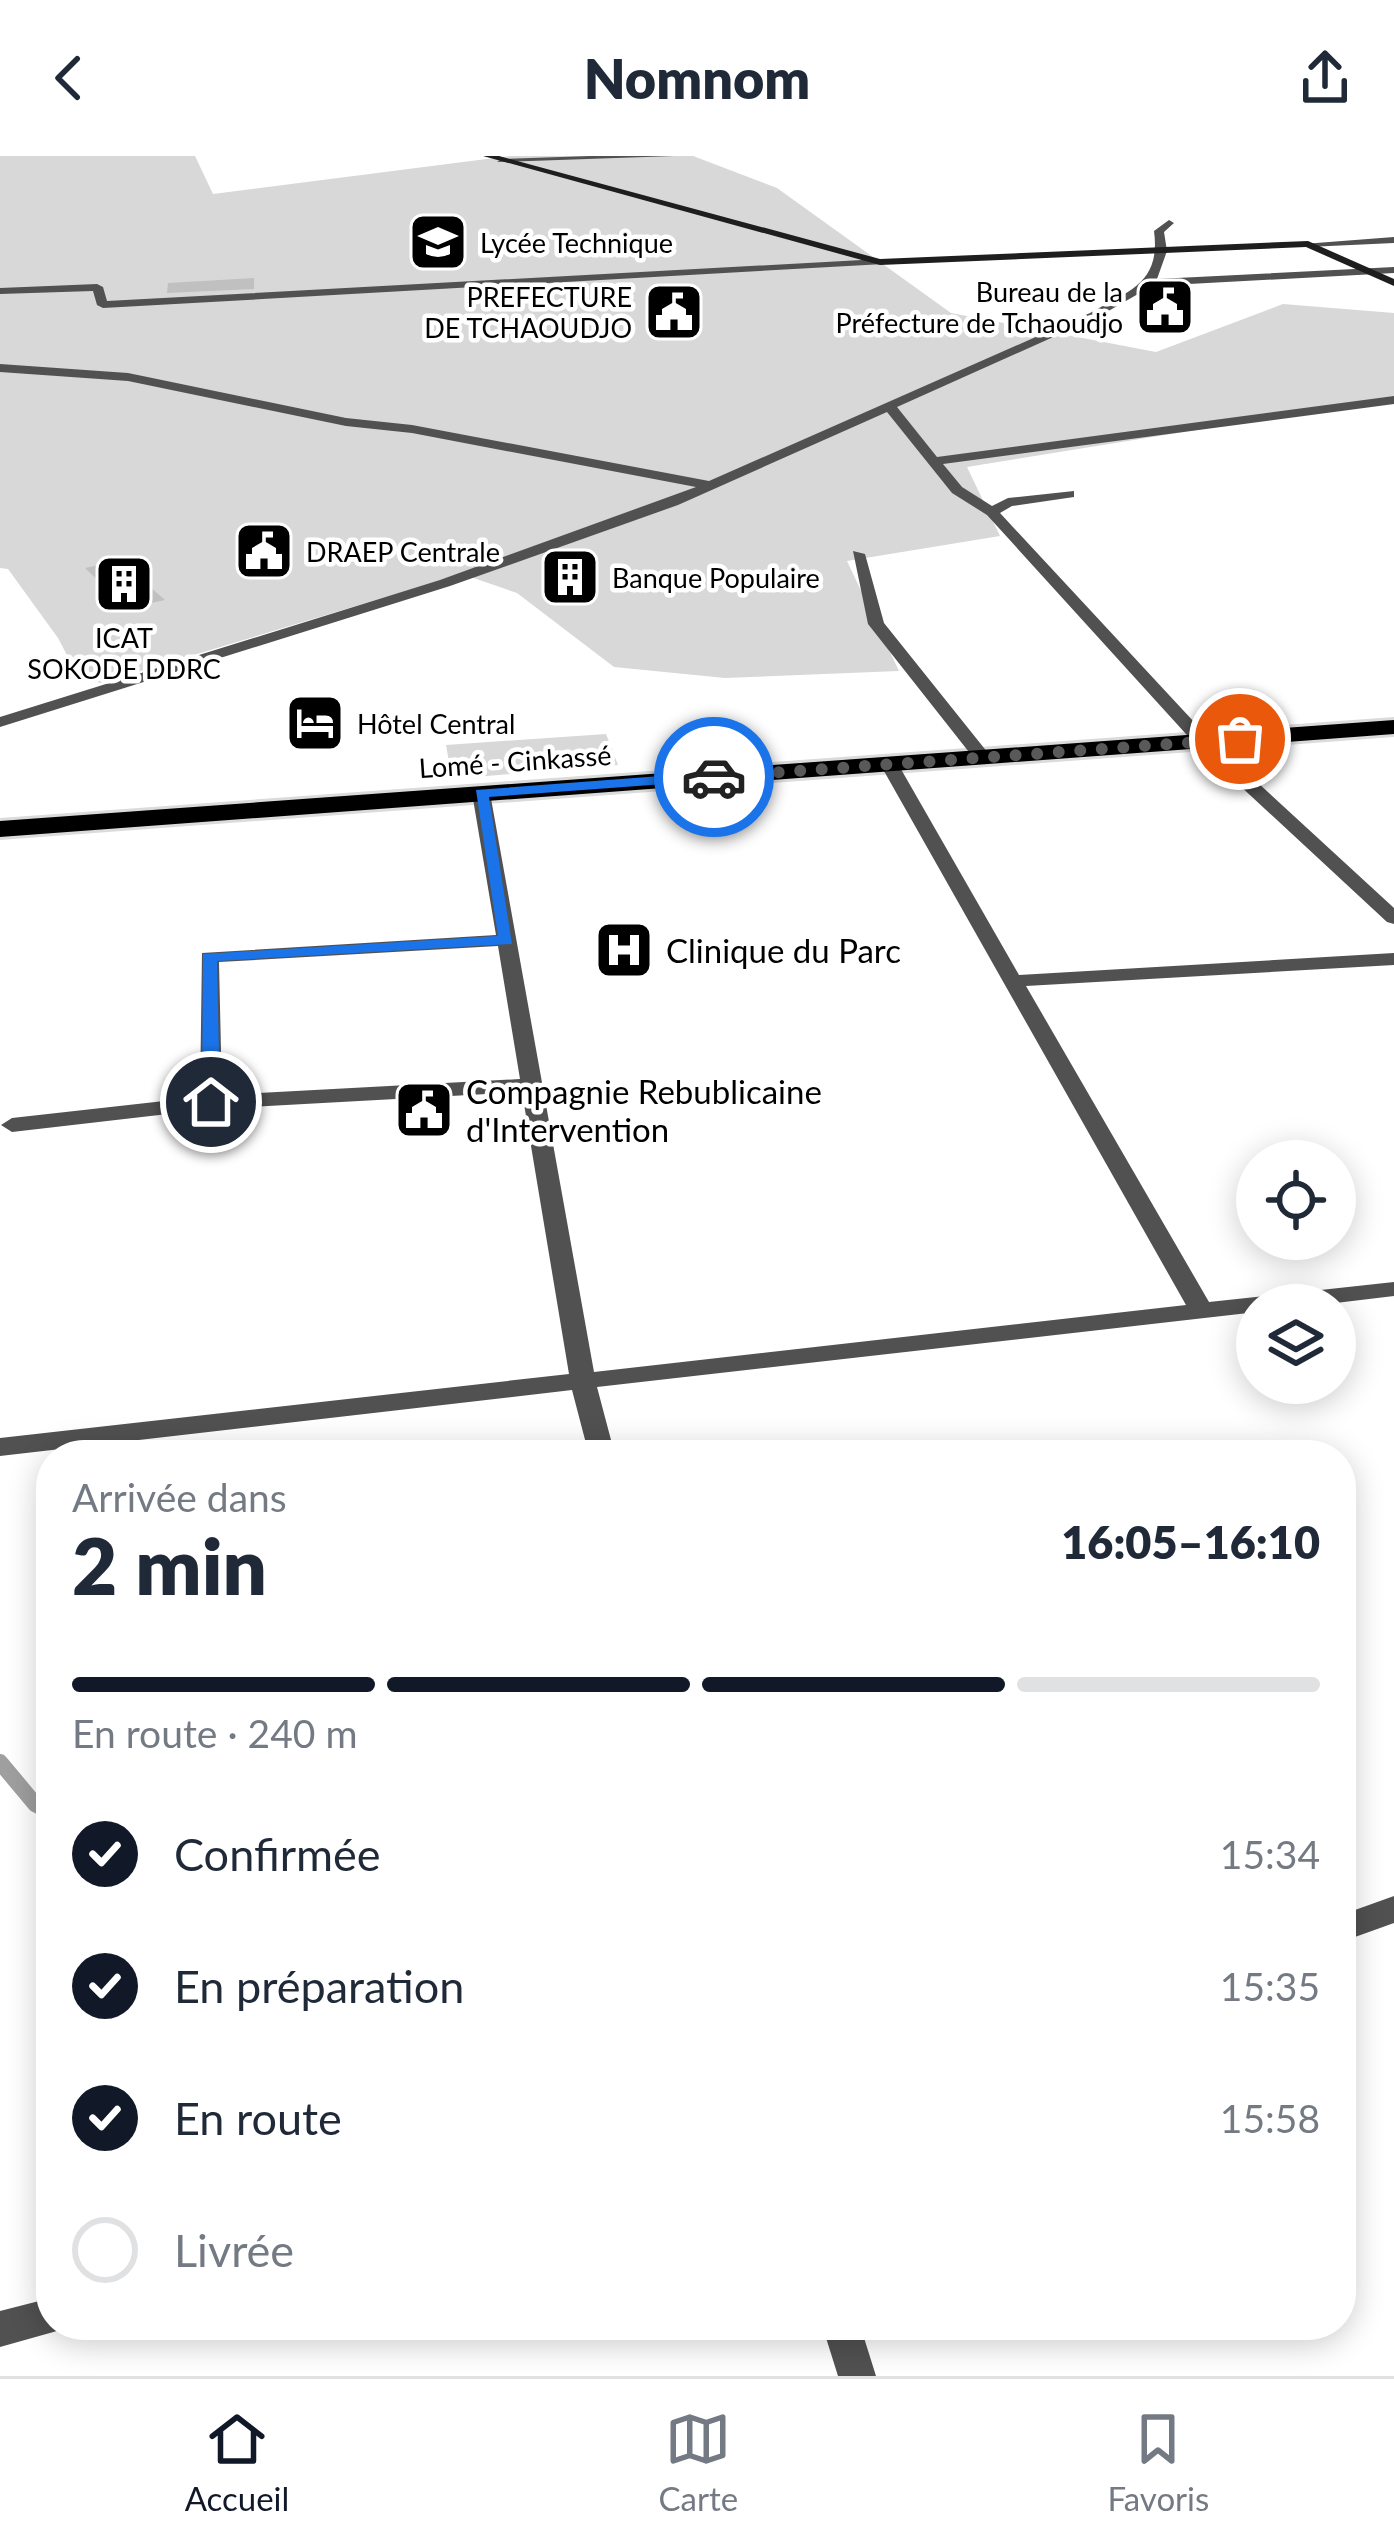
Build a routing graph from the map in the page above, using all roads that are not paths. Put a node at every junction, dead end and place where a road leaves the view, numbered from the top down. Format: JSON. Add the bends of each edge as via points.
{"nodes":[{"id":1,"x":488,"y":156,"type":"edge"},
{"id":2,"x":669,"y":156,"type":"edge"},
{"id":3,"x":502,"y":162,"type":"junction"},
{"id":4,"x":1169,"y":223,"type":"dead end"},
{"id":5,"x":1394,"y":240,"type":"edge"},
{"id":6,"x":1292,"y":244,"type":"junction"},
{"id":7,"x":1308,"y":244,"type":"junction"},
{"id":8,"x":1162,"y":251,"type":"junction"},
{"id":9,"x":880,"y":262,"type":"junction"},
{"id":10,"x":1394,"y":270,"type":"edge"},
{"id":11,"x":1363,"y":273,"type":"junction"},
{"id":12,"x":1150,"y":283,"type":"junction"},
{"id":13,"x":1394,"y":287,"type":"edge"},
{"id":14,"x":0,"y":291,"type":"edge"},
{"id":15,"x":0,"y":368,"type":"edge"},
{"id":16,"x":1394,"y":400,"type":"edge"},
{"id":17,"x":889,"y":406,"type":"junction"},
{"id":18,"x":931,"y":462,"type":"junction"},
{"id":19,"x":710,"y":485,"type":"junction"},
{"id":20,"x":1069,"y":494,"type":"dead end"},
{"id":21,"x":992,"y":512,"type":"junction"},
{"id":22,"x":858,"y":554,"type":"dead end"},
{"id":23,"x":0,"y":722,"type":"edge"},
{"id":24,"x":1394,"y":728,"type":"edge"},
{"id":25,"x":1202,"y":741,"type":"junction"},
{"id":26,"x":982,"y":757,"type":"junction"},
{"id":27,"x":889,"y":764,"type":"junction"},
{"id":28,"x":482,"y":793,"type":"junction"},
{"id":29,"x":0,"y":829,"type":"edge"},
{"id":30,"x":1394,"y":918,"type":"edge"},
{"id":31,"x":507,"y":940,"type":"junction"},
{"id":32,"x":1394,"y":959,"type":"edge"},
{"id":33,"x":1013,"y":981,"type":"junction"},
{"id":34,"x":532,"y":1084,"type":"junction"},
{"id":35,"x":211,"y":1102,"type":"junction"},
{"id":36,"x":12,"y":1125,"type":"dead end"},
{"id":37,"x":1394,"y":1288,"type":"edge"},
{"id":38,"x":1201,"y":1310,"type":"junction"},
{"id":39,"x":582,"y":1378,"type":"junction"},
{"id":40,"x":59,"y":1440,"type":"edge"},
{"id":41,"x":598,"y":1440,"type":"edge"},
{"id":42,"x":36,"y":1443,"type":"edge"},
{"id":43,"x":0,"y":1447,"type":"edge"},
{"id":44,"x":1394,"y":1909,"type":"edge"},
{"id":45,"x":1356,"y":1923,"type":"edge"},
{"id":46,"x":36,"y":2320,"type":"edge"},
{"id":47,"x":0,"y":2329,"type":"edge"},
{"id":48,"x":846,"y":2340,"type":"edge"},
{"id":49,"x":857,"y":2376,"type":"edge"}],
"edges":[{"from":1,"to":3,"type":"main road"},
{"from":2,"to":3,"type":"street"},
{"from":3,"to":9,"type":"main road"},
{"from":4,"to":8,"type":"street","via":[[1159,231]]},
{"from":5,"to":7,"type":"street"},
{"from":6,"to":7,"type":"main road"},
{"from":6,"to":8,"type":"main road"},
{"from":6,"to":11,"type":"main road"},
{"from":7,"to":11,"type":"main road"},
{"from":8,"to":9,"type":"main road"},
{"from":8,"to":12,"type":"street"},
{"from":9,"to":14,"type":"street","via":[[103,305],[98,286]]},
{"from":10,"to":11,"type":"street"},
{"from":11,"to":12,"type":"street"},
{"from":11,"to":13,"type":"main road"},
{"from":12,"to":17,"type":"street"},
{"from":15,"to":19,"type":"street","via":[[128,377]]},
{"from":16,"to":18,"type":"street"},
{"from":17,"to":18,"type":"street"},
{"from":17,"to":19,"type":"street"},
{"from":18,"to":21,"type":"street"},
{"from":19,"to":23,"type":"street","via":[[445,583]]},
{"from":20,"to":21,"type":"street","via":[[1008,502]]},
{"from":21,"to":25,"type":"street"},
{"from":22,"to":26,"type":"street","via":[[876,624]]},
{"from":24,"to":25,"type":"highway","name":"Lomé - Cinkassé"},
{"from":25,"to":26,"type":"highway","name":"Lomé - Cinkassé"},
{"from":25,"to":30,"type":"street"},
{"from":26,"to":27,"type":"highway","name":"Lomé - Cinkassé"},
{"from":27,"to":28,"type":"highway","name":"Lomé - Cinkassé"},
{"from":27,"to":33,"type":"street"},
{"from":28,"to":29,"type":"highway","name":"Lomé - Cinkassé"},
{"from":28,"to":31,"type":"street"},
{"from":31,"to":34,"type":"street"},
{"from":31,"to":35,"type":"street","via":[[209,957]]},
{"from":32,"to":33,"type":"street"},
{"from":33,"to":38,"type":"street"},
{"from":34,"to":35,"type":"street"},
{"from":34,"to":39,"type":"street"},
{"from":35,"to":36,"type":"street"},
{"from":37,"to":38,"type":"street"},
{"from":38,"to":39,"type":"street"},
{"from":39,"to":40,"type":"street"},
{"from":39,"to":41,"type":"street"},
{"from":42,"to":43,"type":"street"},
{"from":44,"to":45,"type":"street"},
{"from":46,"to":47,"type":"street"},
{"from":48,"to":49,"type":"street"}]}
